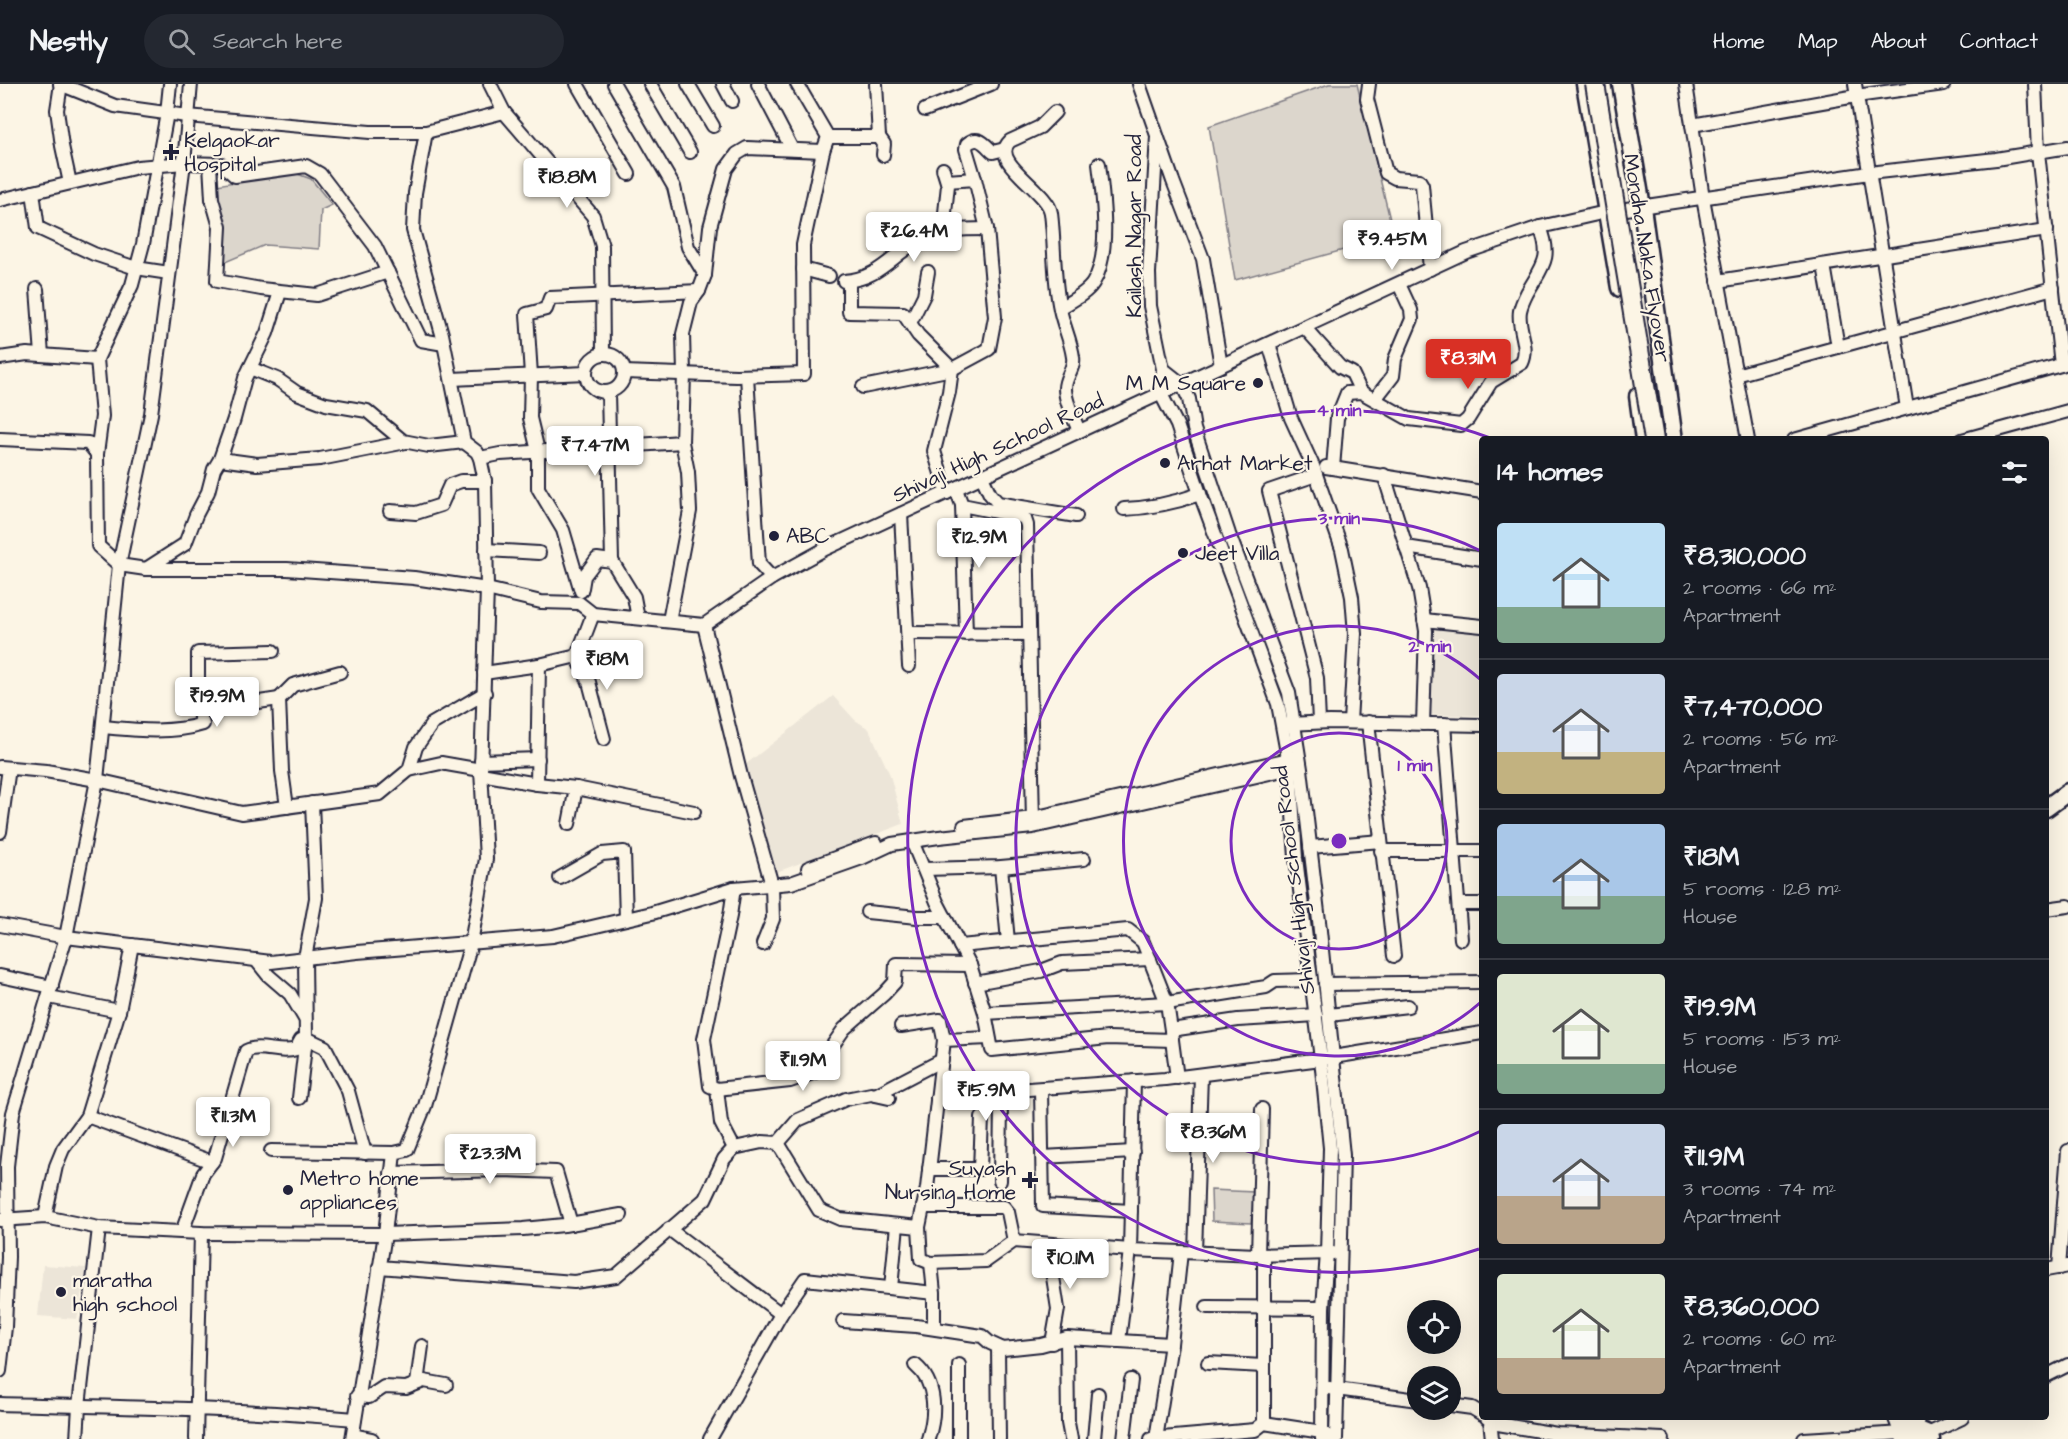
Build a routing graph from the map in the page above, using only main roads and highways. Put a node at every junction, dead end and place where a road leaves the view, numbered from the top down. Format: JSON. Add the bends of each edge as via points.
{"nodes":[{"id":1,"x":1585,"y":84,"type":"edge"},
{"id":2,"x":1595,"y":84,"type":"edge"},
{"id":3,"x":1606,"y":84,"type":"edge"},
{"id":4,"x":1621,"y":84,"type":"edge"},
{"id":5,"x":1643,"y":436,"type":"edge"},
{"id":6,"x":1652,"y":436,"type":"edge"},
{"id":7,"x":1662,"y":436,"type":"edge"},
{"id":8,"x":1673,"y":436,"type":"edge"},
{"id":9,"x":2068,"y":782,"type":"edge"},
{"id":10,"x":2068,"y":792,"type":"edge"},
{"id":11,"x":2049,"y":794,"type":"edge"},
{"id":12,"x":2049,"y":806,"type":"edge"}],
"edges":[{"from":1,"to":5,"type":"main road"},
{"from":2,"to":6,"type":"highway","name":"Mondha Naka Flyover","bridge":true},
{"from":3,"to":7,"type":"highway","name":"Mondha Naka Flyover"},
{"from":4,"to":8,"type":"main road"},
{"from":9,"to":11,"type":"main road"},
{"from":10,"to":12,"type":"main road"}]}
